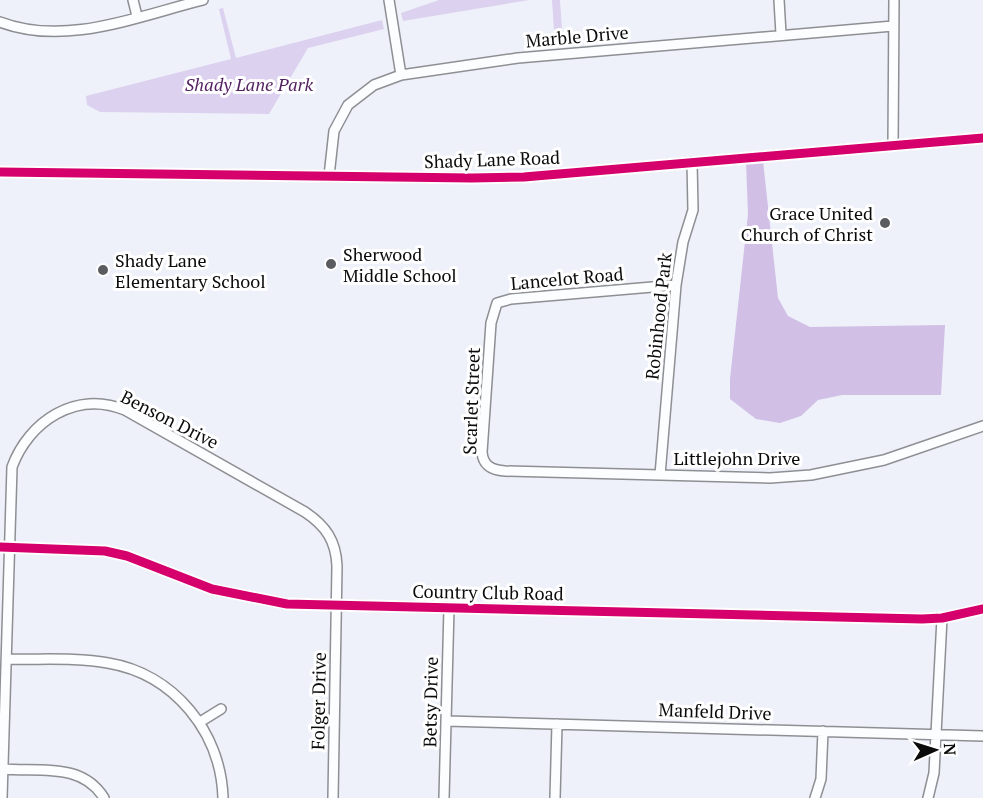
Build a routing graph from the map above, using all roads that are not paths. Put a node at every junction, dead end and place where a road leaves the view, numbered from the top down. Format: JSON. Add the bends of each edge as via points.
{"nodes":[{"id":1,"x":133,"y":0,"type":"edge"},
{"id":2,"x":203,"y":0,"type":"edge"},
{"id":3,"x":389,"y":0,"type":"edge"},
{"id":4,"x":779,"y":0,"type":"edge"},
{"id":5,"x":894,"y":0,"type":"edge"},
{"id":6,"x":137,"y":16,"type":"junction"},
{"id":7,"x":0,"y":22,"type":"edge"},
{"id":8,"x":893,"y":26,"type":"junction"},
{"id":9,"x":781,"y":34,"type":"junction"},
{"id":10,"x":401,"y":75,"type":"junction"},
{"id":11,"x":983,"y":138,"type":"edge"},
{"id":12,"x":893,"y":145,"type":"junction"},
{"id":13,"x":692,"y":162,"type":"junction"},
{"id":14,"x":0,"y":172,"type":"edge"},
{"id":15,"x":329,"y":176,"type":"junction"},
{"id":16,"x":676,"y":285,"type":"junction"},
{"id":17,"x":497,"y":303,"type":"joint"},
{"id":18,"x":983,"y":426,"type":"edge"},
{"id":19,"x":486,"y":465,"type":"joint"},
{"id":20,"x":660,"y":475,"type":"junction"},
{"id":21,"x":5,"y":547,"type":"edge"},
{"id":22,"x":336,"y":604,"type":"junction"},
{"id":23,"x":449,"y":608,"type":"junction"},
{"id":24,"x":983,"y":609,"type":"edge"},
{"id":25,"x":942,"y":618,"type":"junction"},
{"id":26,"x":7,"y":659,"type":"junction"},
{"id":27,"x":221,"y":709,"type":"dead end"},
{"id":28,"x":446,"y":721,"type":"junction"},
{"id":29,"x":200,"y":722,"type":"junction"},
{"id":30,"x":557,"y":724,"type":"junction"},
{"id":31,"x":823,"y":731,"type":"junction"},
{"id":32,"x":937,"y":733,"type":"junction"},
{"id":33,"x":983,"y":736,"type":"edge"},
{"id":34,"x":3,"y":769,"type":"junction"},
{"id":35,"x":2,"y":798,"type":"edge"},
{"id":36,"x":104,"y":798,"type":"edge"},
{"id":37,"x":223,"y":798,"type":"edge"},
{"id":38,"x":333,"y":798,"type":"edge"},
{"id":39,"x":444,"y":798,"type":"edge"},
{"id":40,"x":555,"y":798,"type":"edge"},
{"id":41,"x":815,"y":798,"type":"edge"},
{"id":42,"x":928,"y":798,"type":"edge"}],
"edges":[{"from":1,"to":6,"type":"street"},
{"from":2,"to":6,"type":"street"},
{"from":3,"to":10,"type":"street"},
{"from":4,"to":9,"type":"street"},
{"from":5,"to":8,"type":"street"},
{"from":6,"to":7,"type":"street","via":[[66,32],[23,29]]},
{"from":8,"to":9,"type":"street","name":"Marble Drive"},
{"from":8,"to":12,"type":"street"},
{"from":9,"to":10,"type":"street","name":"Marble Drive","via":[[518,58]]},
{"from":10,"to":15,"type":"street","name":"Marble Drive","via":[[374,85],[348,105],[334,131]]},
{"from":11,"to":12,"type":"street","name":"Shady Lane Road"},
{"from":12,"to":13,"type":"street","name":"Shady Lane Road"},
{"from":13,"to":15,"type":"street","name":"Shady Lane Road","via":[[514,177]]},
{"from":13,"to":16,"type":"street","name":"Robinhood Park","via":[[693,210]]},
{"from":14,"to":15,"type":"street","name":"Shady Lane Road"},
{"from":16,"to":17,"type":"street","name":"Lancelot Road"},
{"from":16,"to":20,"type":"street","name":"Robinhood Park"},
{"from":17,"to":19,"type":"street","name":"Scarlet Street","via":[[483,432],[482,457]]},
{"from":18,"to":20,"type":"street","name":"Littlejohn Drive","via":[[884,460],[811,475]]},
{"from":19,"to":20,"type":"street","name":"Littlejohn Drive","via":[[505,471]]},
{"from":21,"to":22,"type":"street","name":"Country Club Road","via":[[105,551],[246,598],[287,604]]},
{"from":21,"to":22,"type":"street","name":"Benson Drive","via":[[10,479],[22,443],[55,413],[100,404],[125,410],[322,524],[337,555]]},
{"from":21,"to":26,"type":"street","name":"Benson Drive"},
{"from":22,"to":23,"type":"street","name":"Country Club Road"},
{"from":22,"to":38,"type":"street","name":"Folger Drive"},
{"from":23,"to":25,"type":"street","name":"Country Club Road"},
{"from":23,"to":28,"type":"street","name":"Betsy Drive"},
{"from":24,"to":25,"type":"street","name":"Country Club Road"},
{"from":25,"to":32,"type":"street"},
{"from":26,"to":29,"type":"street","via":[[96,661],[130,669],[163,686]]},
{"from":26,"to":34,"type":"street","name":"Benson Drive"},
{"from":27,"to":29,"type":"street"},
{"from":28,"to":30,"type":"street","name":"Manfeld Drive"},
{"from":28,"to":39,"type":"street","name":"Betsy Drive"},
{"from":29,"to":37,"type":"street","via":[[218,762]]},
{"from":30,"to":31,"type":"street","name":"Manfeld Drive"},
{"from":30,"to":40,"type":"street"},
{"from":31,"to":32,"type":"street","name":"Manfeld Drive"},
{"from":31,"to":41,"type":"street","via":[[821,779]]},
{"from":32,"to":33,"type":"street","name":"Manfeld Drive"},
{"from":32,"to":42,"type":"street"},
{"from":34,"to":35,"type":"street","name":"Benson Drive"},
{"from":34,"to":36,"type":"street","via":[[74,774]]}]}
